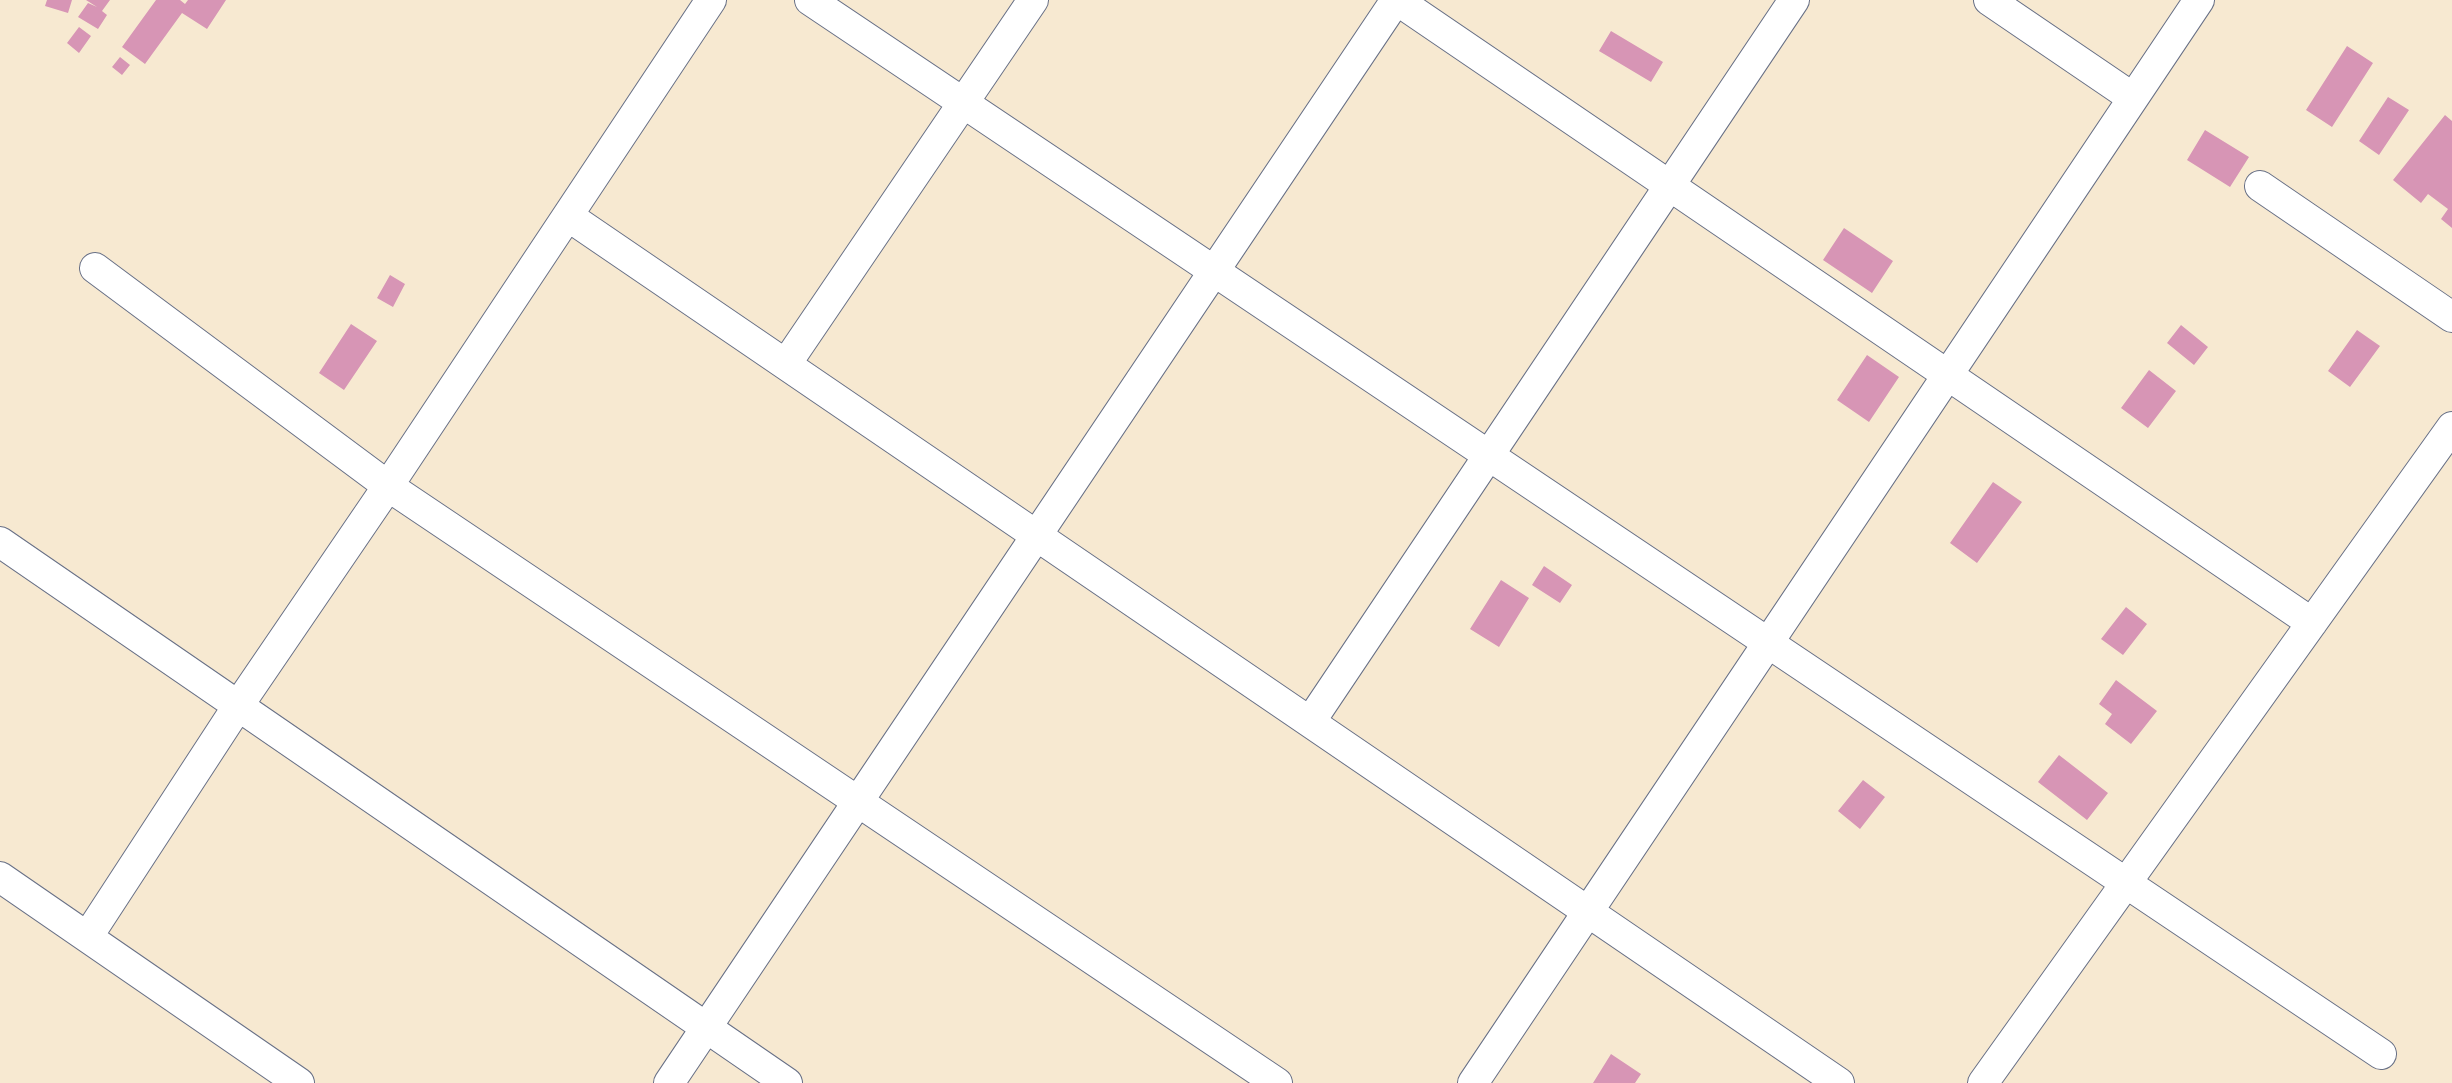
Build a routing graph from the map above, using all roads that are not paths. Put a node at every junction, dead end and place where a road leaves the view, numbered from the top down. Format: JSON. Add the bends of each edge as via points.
{"nodes":[{"id":1,"x":711,"y":0,"type":"edge"},
{"id":2,"x":810,"y":0,"type":"edge"},
{"id":3,"x":1033,"y":0,"type":"edge"},
{"id":4,"x":1397,"y":0,"type":"edge"},
{"id":5,"x":1794,"y":0,"type":"edge"},
{"id":6,"x":1989,"y":0,"type":"edge"},
{"id":7,"x":2199,"y":0,"type":"edge"},
{"id":8,"x":2133,"y":98,"type":"junction"},
{"id":9,"x":963,"y":103,"type":"junction"},
{"id":10,"x":1669,"y":185,"type":"junction"},
{"id":11,"x":2260,"y":186,"type":"dead end"},
{"id":12,"x":568,"y":216,"type":"junction"},
{"id":13,"x":95,"y":268,"type":"dead end"},
{"id":14,"x":1214,"y":271,"type":"junction"},
{"id":15,"x":2452,"y":317,"type":"edge"},
{"id":16,"x":786,"y":364,"type":"junction"},
{"id":17,"x":1947,"y":375,"type":"junction"},
{"id":18,"x":2452,"y":427,"type":"edge"},
{"id":19,"x":1488,"y":455,"type":"junction"},
{"id":20,"x":388,"y":486,"type":"junction"},
{"id":21,"x":1037,"y":535,"type":"junction"},
{"id":22,"x":0,"y":542,"type":"edge"},
{"id":23,"x":2312,"y":623,"type":"junction"},
{"id":24,"x":1768,"y":643,"type":"junction"},
{"id":25,"x":238,"y":706,"type":"junction"},
{"id":26,"x":1310,"y":722,"type":"junction"},
{"id":27,"x":858,"y":802,"type":"junction"},
{"id":28,"x":0,"y":877,"type":"edge"},
{"id":29,"x":2126,"y":883,"type":"junction"},
{"id":30,"x":1588,"y":911,"type":"junction"},
{"id":31,"x":89,"y":936,"type":"junction"},
{"id":32,"x":706,"y":1028,"type":"junction"},
{"id":33,"x":2381,"y":1054,"type":"dead end"},
{"id":34,"x":299,"y":1083,"type":"edge"},
{"id":35,"x":669,"y":1083,"type":"edge"},
{"id":36,"x":787,"y":1083,"type":"edge"},
{"id":37,"x":1277,"y":1083,"type":"edge"},
{"id":38,"x":1473,"y":1083,"type":"edge"},
{"id":39,"x":1839,"y":1083,"type":"edge"},
{"id":40,"x":1983,"y":1083,"type":"edge"}],
"edges":[{"from":1,"to":12,"type":"street"},
{"from":2,"to":9,"type":"street"},
{"from":3,"to":9,"type":"street"},
{"from":4,"to":10,"type":"street"},
{"from":4,"to":14,"type":"street"},
{"from":5,"to":10,"type":"street"},
{"from":6,"to":8,"type":"street"},
{"from":7,"to":8,"type":"street"},
{"from":8,"to":17,"type":"street"},
{"from":9,"to":14,"type":"street"},
{"from":9,"to":16,"type":"street"},
{"from":10,"to":17,"type":"street"},
{"from":10,"to":19,"type":"street"},
{"from":11,"to":15,"type":"street"},
{"from":12,"to":16,"type":"street"},
{"from":12,"to":20,"type":"street"},
{"from":13,"to":20,"type":"street"},
{"from":14,"to":19,"type":"street"},
{"from":14,"to":21,"type":"street"},
{"from":16,"to":21,"type":"street"},
{"from":17,"to":23,"type":"street"},
{"from":17,"to":24,"type":"street"},
{"from":18,"to":23,"type":"street"},
{"from":19,"to":24,"type":"street"},
{"from":19,"to":26,"type":"street"},
{"from":20,"to":25,"type":"street"},
{"from":20,"to":27,"type":"street"},
{"from":21,"to":26,"type":"street"},
{"from":21,"to":27,"type":"street"},
{"from":22,"to":25,"type":"street"},
{"from":23,"to":29,"type":"street"},
{"from":24,"to":29,"type":"street"},
{"from":24,"to":30,"type":"street"},
{"from":25,"to":31,"type":"street"},
{"from":25,"to":32,"type":"street"},
{"from":26,"to":30,"type":"street"},
{"from":27,"to":32,"type":"street"},
{"from":27,"to":37,"type":"street"},
{"from":28,"to":31,"type":"street"},
{"from":29,"to":33,"type":"street"},
{"from":29,"to":40,"type":"street"},
{"from":30,"to":38,"type":"street"},
{"from":30,"to":39,"type":"street"},
{"from":31,"to":34,"type":"street"},
{"from":32,"to":35,"type":"street"},
{"from":32,"to":36,"type":"street"}]}
